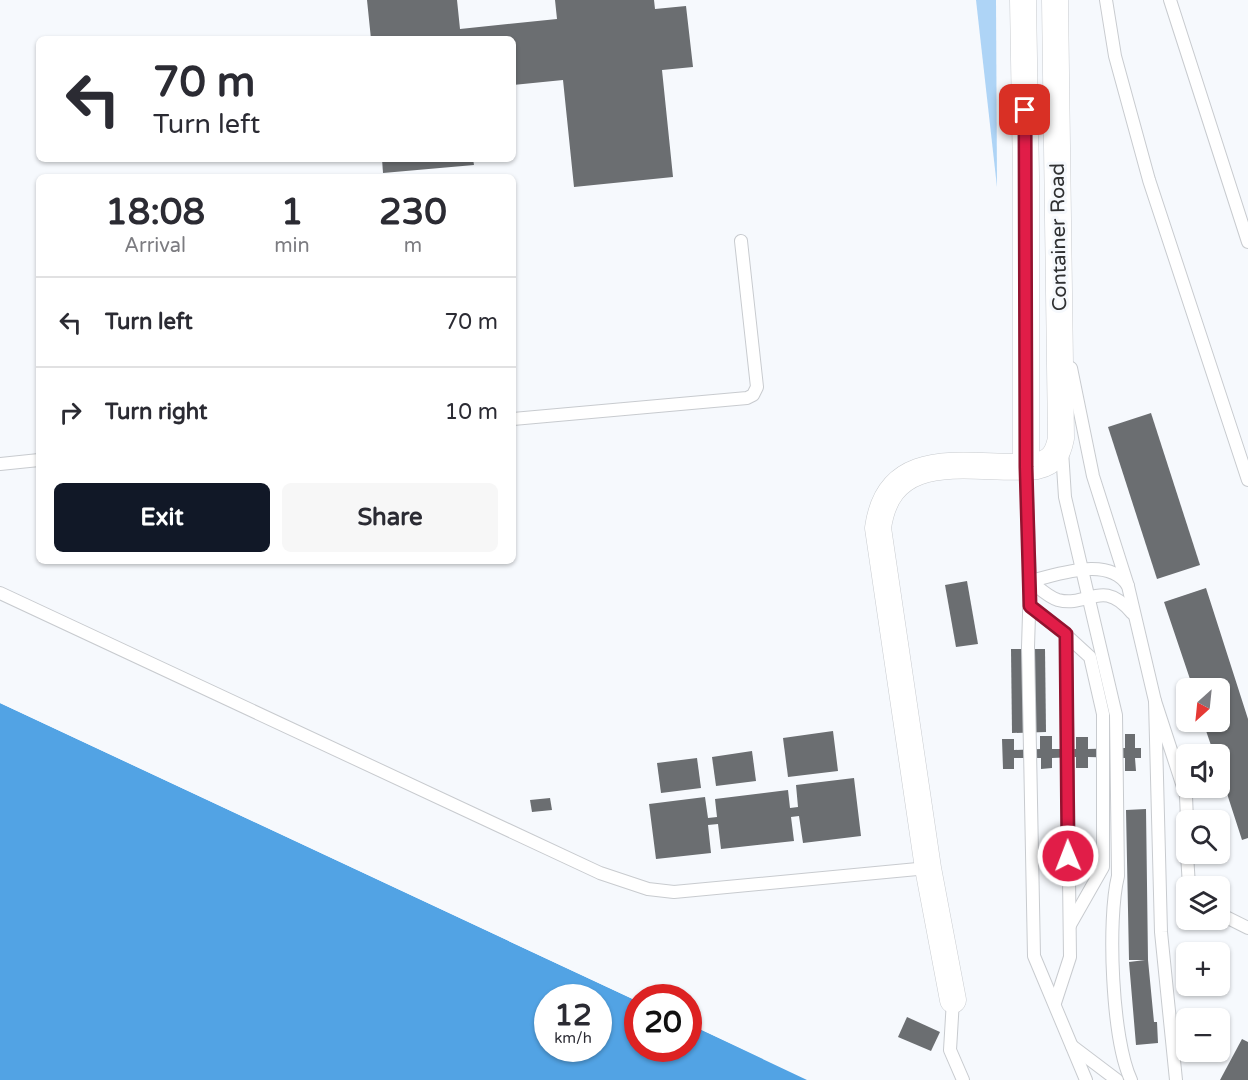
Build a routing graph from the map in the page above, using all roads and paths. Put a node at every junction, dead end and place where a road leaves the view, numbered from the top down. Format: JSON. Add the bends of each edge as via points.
{"nodes":[{"id":1,"x":1023,"y":0,"type":"edge"},
{"id":2,"x":1055,"y":0,"type":"edge"},
{"id":3,"x":1106,"y":0,"type":"edge"},
{"id":4,"x":1170,"y":0,"type":"edge"},
{"id":5,"x":741,"y":241,"type":"dead end"},
{"id":6,"x":1248,"y":242,"type":"edge"},
{"id":7,"x":1060,"y":304,"type":"junction"},
{"id":8,"x":516,"y":419,"type":"edge"},
{"id":9,"x":1061,"y":438,"type":"junction"},
{"id":10,"x":36,"y":460,"type":"edge"},
{"id":11,"x":0,"y":464,"type":"edge"},
{"id":12,"x":1026,"y":467,"type":"junction"},
{"id":13,"x":1248,"y":480,"type":"edge"},
{"id":14,"x":1084,"y":570,"type":"junction"},
{"id":15,"x":1030,"y":581,"type":"junction"},
{"id":16,"x":1128,"y":586,"type":"junction"},
{"id":17,"x":0,"y":593,"type":"edge"},
{"id":18,"x":1090,"y":596,"type":"junction"},
{"id":19,"x":1030,"y":606,"type":"junction"},
{"id":20,"x":1133,"y":614,"type":"junction"},
{"id":21,"x":1066,"y":634,"type":"junction"},
{"id":22,"x":1155,"y":701,"type":"junction"},
{"id":23,"x":1186,"y":810,"type":"edge"},
{"id":24,"x":928,"y":868,"type":"junction"},
{"id":25,"x":1230,"y":919,"type":"edge"},
{"id":26,"x":1069,"y":926,"type":"junction"},
{"id":27,"x":1248,"y":928,"type":"edge"},
{"id":28,"x":953,"y":1000,"type":"joint"},
{"id":29,"x":1054,"y":1003,"type":"junction"},
{"id":30,"x":1071,"y":1045,"type":"junction"},
{"id":31,"x":963,"y":1080,"type":"edge"},
{"id":32,"x":1086,"y":1080,"type":"edge"},
{"id":33,"x":1117,"y":1080,"type":"edge"},
{"id":34,"x":1131,"y":1080,"type":"edge"},
{"id":35,"x":1176,"y":1080,"type":"edge"}],
"edges":[{"from":1,"to":12,"type":"street","name":"Container Road"},
{"from":2,"to":7,"type":"street","name":"Container Road"},
{"from":3,"to":13,"type":"lane","via":[[1115,56],[1149,180]]},
{"from":4,"to":6,"type":"lane"},
{"from":5,"to":8,"type":"lane","via":[[757,387],[753,395]]},
{"from":7,"to":9,"type":"street","name":"Container Road"},
{"from":7,"to":16,"type":"lane","via":[[1093,476]]},
{"from":9,"to":12,"type":"street","via":[[1053,458],[1046,464]]},
{"from":9,"to":14,"type":"lane","via":[[1065,497]]},
{"from":10,"to":11,"type":"lane"},
{"from":12,"to":15,"type":"lane"},
{"from":12,"to":24,"type":"street","via":[[918,470],[895,485],[880,513],[879,544]]},
{"from":14,"to":15,"type":"lane"},
{"from":14,"to":16,"type":"lane","via":[[1116,573]]},
{"from":14,"to":18,"type":"lane"},
{"from":15,"to":18,"type":"lane","via":[[1060,600]]},
{"from":15,"to":19,"type":"lane"},
{"from":16,"to":20,"type":"lane"},
{"from":17,"to":24,"type":"lane","via":[[624,882],[648,889],[698,892]]},
{"from":18,"to":20,"type":"lane","via":[[1113,596]]},
{"from":18,"to":34,"type":"lane","via":[[1116,715],[1118,876],[1112,913],[1118,1042]]},
{"from":19,"to":21,"type":"lane"},
{"from":19,"to":29,"type":"lane","via":[[1034,956]]},
{"from":20,"to":22,"type":"lane"},
{"from":21,"to":26,"type":"lane"},
{"from":21,"to":26,"type":"lane","via":[[1090,657],[1103,714],[1104,766],[1103,867]]},
{"from":22,"to":23,"type":"lane","via":[[1186,796]]},
{"from":22,"to":35,"type":"lane","via":[[1161,932]]},
{"from":24,"to":28,"type":"street"},
{"from":25,"to":27,"type":"lane"},
{"from":26,"to":29,"type":"lane","via":[[1070,957]]},
{"from":28,"to":31,"type":"lane","via":[[950,1050]]},
{"from":29,"to":30,"type":"lane"},
{"from":30,"to":32,"type":"lane"},
{"from":30,"to":33,"type":"lane"}]}
